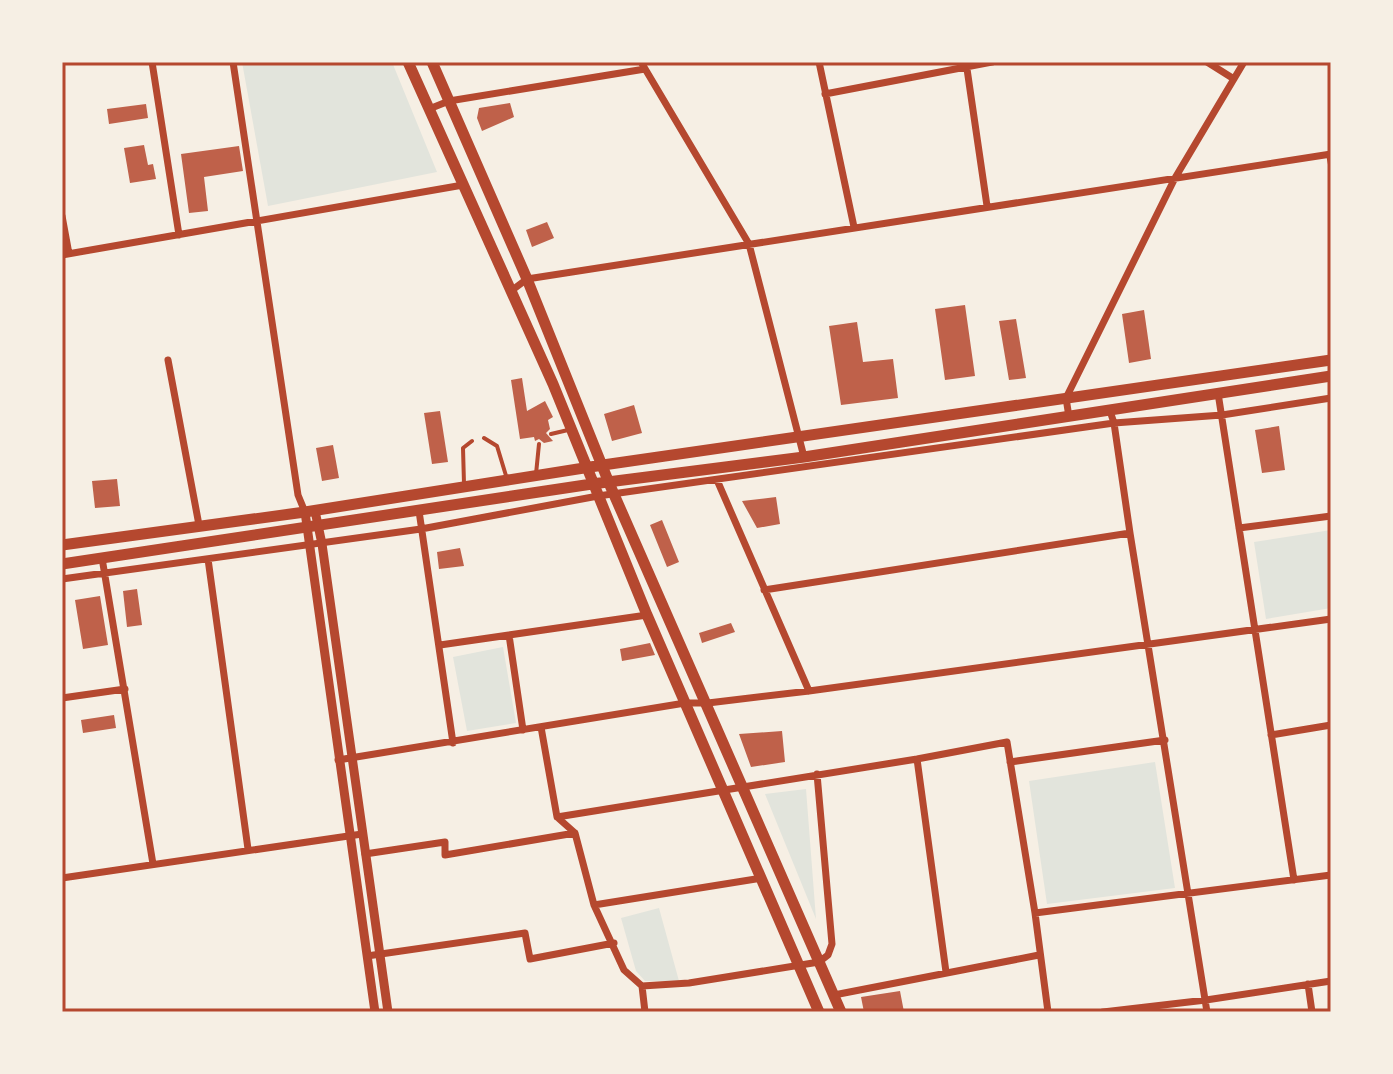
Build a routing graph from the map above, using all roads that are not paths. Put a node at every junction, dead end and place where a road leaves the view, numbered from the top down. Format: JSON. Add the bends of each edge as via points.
{"nodes":[{"id":1,"x":152,"y":62,"type":"edge"},
{"id":2,"x":233,"y":62,"type":"edge"},
{"id":3,"x":408,"y":62,"type":"edge"},
{"id":4,"x":432,"y":62,"type":"edge"},
{"id":5,"x":819,"y":62,"type":"edge"},
{"id":6,"x":992,"y":62,"type":"edge"},
{"id":7,"x":1207,"y":62,"type":"edge"},
{"id":8,"x":1244,"y":62,"type":"edge"},
{"id":9,"x":643,"y":65,"type":"edge"},
{"id":10,"x":966,"y":65,"type":"edge"},
{"id":11,"x":1234,"y":79,"type":"junction"},
{"id":12,"x":825,"y":94,"type":"junction"},
{"id":13,"x":449,"y":101,"type":"junction"},
{"id":14,"x":429,"y":109,"type":"junction"},
{"id":15,"x":1330,"y":154,"type":"edge"},
{"id":16,"x":1331,"y":170,"type":"edge"},
{"id":17,"x":1175,"y":178,"type":"junction"},
{"id":18,"x":463,"y":185,"type":"junction"},
{"id":19,"x":987,"y":206,"type":"junction"},
{"id":20,"x":62,"y":216,"type":"edge"},
{"id":21,"x":258,"y":220,"type":"junction"},
{"id":22,"x":854,"y":227,"type":"junction"},
{"id":23,"x":179,"y":235,"type":"junction"},
{"id":24,"x":749,"y":244,"type":"junction"},
{"id":25,"x":65,"y":255,"type":"edge"},
{"id":26,"x":527,"y":279,"type":"junction"},
{"id":27,"x":511,"y":291,"type":"junction"},
{"id":28,"x":168,"y":360,"type":"dead end"},
{"id":29,"x":1331,"y":360,"type":"edge"},
{"id":30,"x":1331,"y":376,"type":"edge"},
{"id":31,"x":568,"y":378,"type":"junction"},
{"id":32,"x":553,"y":384,"type":"junction"},
{"id":33,"x":1218,"y":393,"type":"junction"},
{"id":34,"x":1066,"y":398,"type":"junction"},
{"id":35,"x":1331,"y":398,"type":"edge"},
{"id":36,"x":1222,"y":415,"type":"junction"},
{"id":37,"x":1069,"y":417,"type":"junction"},
{"id":38,"x":1112,"y":417,"type":"junction"},
{"id":39,"x":572,"y":430,"type":"junction"},
{"id":40,"x":551,"y":434,"type":"dead end"},
{"id":41,"x":799,"y":436,"type":"junction"},
{"id":42,"x":484,"y":438,"type":"dead end"},
{"id":43,"x":472,"y":441,"type":"dead end"},
{"id":44,"x":539,"y":444,"type":"dead end"},
{"id":45,"x":804,"y":457,"type":"junction"},
{"id":46,"x":603,"y":465,"type":"junction"},
{"id":47,"x":587,"y":468,"type":"junction"},
{"id":48,"x":531,"y":477,"type":"junction"},
{"id":49,"x":717,"y":480,"type":"junction"},
{"id":50,"x":507,"y":481,"type":"junction"},
{"id":51,"x":592,"y":484,"type":"junction"},
{"id":52,"x":464,"y":487,"type":"junction"},
{"id":53,"x":450,"y":489,"type":"junction"},
{"id":54,"x":612,"y":489,"type":"junction"},
{"id":55,"x":529,"y":495,"type":"junction"},
{"id":56,"x":598,"y":496,"type":"junction"},
{"id":57,"x":452,"y":506,"type":"junction"},
{"id":58,"x":419,"y":511,"type":"junction"},
{"id":59,"x":310,"y":512,"type":"junction"},
{"id":60,"x":1331,"y":516,"type":"edge"},
{"id":61,"x":199,"y":525,"type":"junction"},
{"id":62,"x":313,"y":528,"type":"junction"},
{"id":63,"x":1239,"y":528,"type":"junction"},
{"id":64,"x":421,"y":529,"type":"junction"},
{"id":65,"x":1130,"y":533,"type":"junction"},
{"id":66,"x":322,"y":544,"type":"junction"},
{"id":67,"x":62,"y":545,"type":"edge"},
{"id":68,"x":310,"y":546,"type":"junction"},
{"id":69,"x":102,"y":558,"type":"junction"},
{"id":70,"x":208,"y":559,"type":"junction"},
{"id":71,"x":62,"y":564,"type":"edge"},
{"id":72,"x":105,"y":574,"type":"junction"},
{"id":73,"x":62,"y":579,"type":"edge"},
{"id":74,"x":764,"y":590,"type":"junction"},
{"id":75,"x":647,"y":615,"type":"junction"},
{"id":76,"x":1331,"y":619,"type":"edge"},
{"id":77,"x":1255,"y":629,"type":"junction"},
{"id":78,"x":509,"y":635,"type":"junction"},
{"id":79,"x":1149,"y":643,"type":"junction"},
{"id":80,"x":440,"y":645,"type":"junction"},
{"id":81,"x":125,"y":689,"type":"junction"},
{"id":82,"x":809,"y":691,"type":"junction"},
{"id":83,"x":62,"y":698,"type":"edge"},
{"id":84,"x":685,"y":703,"type":"junction"},
{"id":85,"x":708,"y":703,"type":"junction"},
{"id":86,"x":1331,"y":725,"type":"edge"},
{"id":87,"x":541,"y":727,"type":"junction"},
{"id":88,"x":523,"y":730,"type":"junction"},
{"id":89,"x":1271,"y":735,"type":"junction"},
{"id":90,"x":1165,"y":740,"type":"junction"},
{"id":91,"x":453,"y":743,"type":"junction"},
{"id":92,"x":351,"y":758,"type":"junction"},
{"id":93,"x":917,"y":759,"type":"junction"},
{"id":94,"x":338,"y":760,"type":"junction"},
{"id":95,"x":1010,"y":762,"type":"junction"},
{"id":96,"x":817,"y":774,"type":"junction"},
{"id":97,"x":743,"y":787,"type":"junction"},
{"id":98,"x":723,"y":789,"type":"junction"},
{"id":99,"x":557,"y":817,"type":"junction"},
{"id":100,"x":575,"y":833,"type":"junction"},
{"id":101,"x":362,"y":834,"type":"junction"},
{"id":102,"x":348,"y":836,"type":"junction"},
{"id":103,"x":248,"y":849,"type":"junction"},
{"id":104,"x":365,"y":854,"type":"junction"},
{"id":105,"x":153,"y":864,"type":"junction"},
{"id":106,"x":1331,"y":875,"type":"edge"},
{"id":107,"x":62,"y":878,"type":"edge"},
{"id":108,"x":762,"y":878,"type":"junction"},
{"id":109,"x":1294,"y":880,"type":"junction"},
{"id":110,"x":1188,"y":895,"type":"junction"},
{"id":111,"x":594,"y":905,"type":"junction"},
{"id":112,"x":1035,"y":913,"type":"junction"},
{"id":113,"x":614,"y":943,"type":"junction"},
{"id":114,"x":379,"y":954,"type":"junction"},
{"id":115,"x":1039,"y":955,"type":"junction"},
{"id":116,"x":367,"y":956,"type":"junction"},
{"id":117,"x":819,"y":962,"type":"junction"},
{"id":118,"x":798,"y":965,"type":"junction"},
{"id":119,"x":946,"y":972,"type":"junction"},
{"id":120,"x":1331,"y":981,"type":"edge"},
{"id":121,"x":1308,"y":984,"type":"junction"},
{"id":122,"x":642,"y":986,"type":"junction"},
{"id":123,"x":834,"y":995,"type":"junction"},
{"id":124,"x":1206,"y":1000,"type":"junction"},
{"id":125,"x":375,"y":1012,"type":"edge"},
{"id":126,"x":388,"y":1012,"type":"edge"},
{"id":127,"x":645,"y":1012,"type":"edge"},
{"id":128,"x":819,"y":1012,"type":"edge"},
{"id":129,"x":841,"y":1012,"type":"edge"},
{"id":130,"x":1048,"y":1012,"type":"edge"},
{"id":131,"x":1103,"y":1012,"type":"edge"},
{"id":132,"x":1207,"y":1012,"type":"edge"},
{"id":133,"x":1312,"y":1012,"type":"edge"}],
"edges":[{"from":1,"to":23,"type":"street"},
{"from":2,"to":21,"type":"street"},
{"from":3,"to":14,"type":"main road"},
{"from":4,"to":13,"type":"main road"},
{"from":5,"to":12,"type":"street"},
{"from":6,"to":10,"type":"street"},
{"from":7,"to":11,"type":"street"},
{"from":8,"to":11,"type":"street"},
{"from":9,"to":13,"type":"street"},
{"from":9,"to":24,"type":"street"},
{"from":10,"to":12,"type":"street"},
{"from":10,"to":19,"type":"street"},
{"from":11,"to":17,"type":"street"},
{"from":12,"to":22,"type":"street"},
{"from":13,"to":14,"type":"street"},
{"from":13,"to":26,"type":"main road"},
{"from":14,"to":18,"type":"main road"},
{"from":15,"to":16,"type":"lane"},
{"from":15,"to":17,"type":"street"},
{"from":17,"to":19,"type":"street"},
{"from":17,"to":34,"type":"street"},
{"from":18,"to":21,"type":"street"},
{"from":18,"to":27,"type":"main road"},
{"from":19,"to":22,"type":"street"},
{"from":20,"to":25,"type":"street"},
{"from":21,"to":23,"type":"street"},
{"from":21,"to":59,"type":"street","via":[[298,495]]},
{"from":22,"to":24,"type":"street"},
{"from":23,"to":25,"type":"street"},
{"from":24,"to":26,"type":"street"},
{"from":24,"to":41,"type":"street"},
{"from":26,"to":27,"type":"street"},
{"from":26,"to":31,"type":"main road"},
{"from":27,"to":32,"type":"main road"},
{"from":28,"to":61,"type":"street"},
{"from":29,"to":34,"type":"main road"},
{"from":30,"to":33,"type":"main road"},
{"from":31,"to":32,"type":"main road"},
{"from":31,"to":46,"type":"main road"},
{"from":32,"to":39,"type":"main road"},
{"from":33,"to":36,"type":"street"},
{"from":33,"to":38,"type":"main road"},
{"from":34,"to":37,"type":"street"},
{"from":34,"to":41,"type":"main road"},
{"from":35,"to":36,"type":"street"},
{"from":36,"to":38,"type":"street"},
{"from":36,"to":63,"type":"street"},
{"from":37,"to":38,"type":"main road"},
{"from":37,"to":45,"type":"main road"},
{"from":38,"to":49,"type":"street"},
{"from":38,"to":65,"type":"street"},
{"from":39,"to":40,"type":"lane"},
{"from":39,"to":47,"type":"main road"},
{"from":41,"to":45,"type":"street"},
{"from":41,"to":46,"type":"main road"},
{"from":42,"to":50,"type":"lane","via":[[497,446]]},
{"from":43,"to":52,"type":"lane","via":[[463,448]]},
{"from":44,"to":48,"type":"lane"},
{"from":45,"to":54,"type":"main road"},
{"from":46,"to":47,"type":"main road"},
{"from":46,"to":54,"type":"main road"},
{"from":47,"to":48,"type":"main road"},
{"from":47,"to":51,"type":"main road"},
{"from":48,"to":50,"type":"main road"},
{"from":48,"to":55,"type":"main road"},
{"from":49,"to":54,"type":"street"},
{"from":49,"to":74,"type":"street"},
{"from":50,"to":52,"type":"main road"},
{"from":51,"to":54,"type":"main road"},
{"from":51,"to":55,"type":"main road"},
{"from":51,"to":56,"type":"main road"},
{"from":52,"to":53,"type":"main road"},
{"from":53,"to":57,"type":"main road"},
{"from":53,"to":59,"type":"main road"},
{"from":54,"to":56,"type":"street"},
{"from":54,"to":85,"type":"main road"},
{"from":55,"to":57,"type":"main road"},
{"from":56,"to":64,"type":"street"},
{"from":56,"to":75,"type":"main road"},
{"from":57,"to":58,"type":"main road"},
{"from":58,"to":62,"type":"main road"},
{"from":58,"to":64,"type":"street"},
{"from":59,"to":61,"type":"main road"},
{"from":59,"to":62,"type":"street"},
{"from":60,"to":63,"type":"street"},
{"from":61,"to":67,"type":"main road"},
{"from":62,"to":66,"type":"street"},
{"from":62,"to":68,"type":"street"},
{"from":62,"to":69,"type":"main road"},
{"from":63,"to":77,"type":"street"},
{"from":64,"to":66,"type":"street"},
{"from":64,"to":80,"type":"street"},
{"from":65,"to":74,"type":"street"},
{"from":65,"to":79,"type":"street"},
{"from":66,"to":68,"type":"street"},
{"from":66,"to":92,"type":"street"},
{"from":68,"to":70,"type":"street"},
{"from":68,"to":94,"type":"street"},
{"from":69,"to":71,"type":"main road"},
{"from":69,"to":72,"type":"street"},
{"from":70,"to":72,"type":"street"},
{"from":70,"to":103,"type":"street"},
{"from":72,"to":73,"type":"street"},
{"from":72,"to":81,"type":"street"},
{"from":74,"to":82,"type":"street"},
{"from":75,"to":78,"type":"street"},
{"from":75,"to":84,"type":"main road"},
{"from":76,"to":77,"type":"street"},
{"from":77,"to":79,"type":"street"},
{"from":77,"to":89,"type":"street"},
{"from":78,"to":80,"type":"street"},
{"from":78,"to":88,"type":"street"},
{"from":79,"to":82,"type":"street"},
{"from":79,"to":90,"type":"street"},
{"from":80,"to":91,"type":"street"},
{"from":81,"to":83,"type":"street"},
{"from":81,"to":105,"type":"street"},
{"from":82,"to":85,"type":"street"},
{"from":84,"to":85,"type":"street"},
{"from":84,"to":87,"type":"street"},
{"from":84,"to":98,"type":"main road"},
{"from":85,"to":97,"type":"main road"},
{"from":86,"to":89,"type":"street"},
{"from":87,"to":88,"type":"street"},
{"from":87,"to":99,"type":"street"},
{"from":88,"to":91,"type":"street"},
{"from":89,"to":109,"type":"street"},
{"from":90,"to":95,"type":"street"},
{"from":90,"to":110,"type":"street"},
{"from":91,"to":92,"type":"street"},
{"from":92,"to":94,"type":"street"},
{"from":92,"to":101,"type":"street"},
{"from":93,"to":95,"type":"street","via":[[1007,742]]},
{"from":93,"to":96,"type":"street"},
{"from":93,"to":119,"type":"street"},
{"from":94,"to":102,"type":"street"},
{"from":95,"to":112,"type":"street"},
{"from":96,"to":97,"type":"street"},
{"from":96,"to":117,"type":"street","via":[[832,944]]},
{"from":97,"to":98,"type":"street"},
{"from":97,"to":117,"type":"main road"},
{"from":98,"to":99,"type":"street"},
{"from":98,"to":108,"type":"main road"},
{"from":99,"to":100,"type":"street"},
{"from":100,"to":104,"type":"street","via":[[445,855],[445,842]]},
{"from":100,"to":111,"type":"street"},
{"from":101,"to":102,"type":"street"},
{"from":101,"to":104,"type":"street"},
{"from":102,"to":103,"type":"street"},
{"from":102,"to":116,"type":"street"},
{"from":103,"to":105,"type":"street"},
{"from":104,"to":114,"type":"street"},
{"from":105,"to":107,"type":"street"},
{"from":106,"to":109,"type":"street"},
{"from":108,"to":111,"type":"street"},
{"from":108,"to":118,"type":"main road"},
{"from":109,"to":110,"type":"street"},
{"from":110,"to":112,"type":"street"},
{"from":110,"to":124,"type":"street"},
{"from":111,"to":113,"type":"street"},
{"from":112,"to":115,"type":"street"},
{"from":113,"to":114,"type":"street","via":[[530,959],[525,933]]},
{"from":113,"to":122,"type":"street","via":[[624,970]]},
{"from":114,"to":116,"type":"street"},
{"from":114,"to":126,"type":"street"},
{"from":115,"to":119,"type":"street"},
{"from":115,"to":130,"type":"street"},
{"from":116,"to":125,"type":"street"},
{"from":117,"to":118,"type":"street"},
{"from":117,"to":123,"type":"main road"},
{"from":118,"to":122,"type":"street"},
{"from":118,"to":128,"type":"main road"},
{"from":119,"to":123,"type":"street"},
{"from":120,"to":121,"type":"street"},
{"from":121,"to":124,"type":"street"},
{"from":121,"to":133,"type":"street"},
{"from":122,"to":127,"type":"street"},
{"from":123,"to":129,"type":"main road"},
{"from":124,"to":131,"type":"street"},
{"from":124,"to":132,"type":"street"}]}
